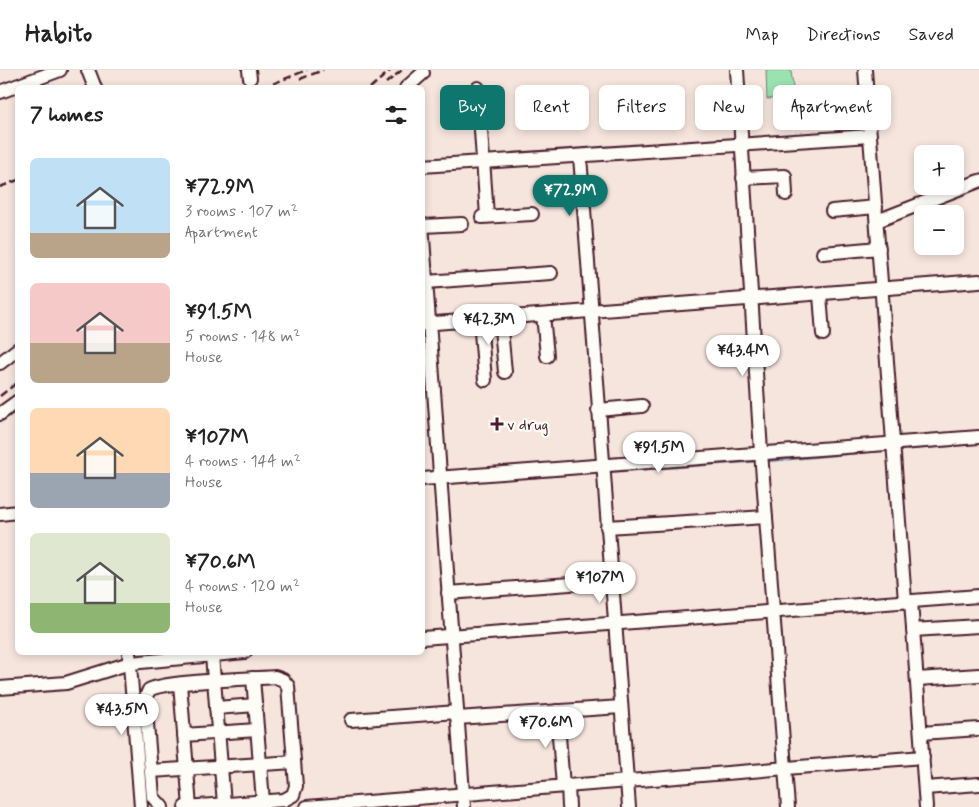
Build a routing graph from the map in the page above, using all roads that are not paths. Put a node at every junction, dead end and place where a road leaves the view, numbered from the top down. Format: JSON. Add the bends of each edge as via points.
{"nodes":[{"id":1,"x":60,"y":70,"type":"edge"},
{"id":2,"x":88,"y":70,"type":"edge"},
{"id":3,"x":737,"y":70,"type":"edge"},
{"id":4,"x":866,"y":70,"type":"edge"},
{"id":5,"x":423,"y":73,"type":"dead end"},
{"id":6,"x":408,"y":83,"type":"edge"},
{"id":7,"x":19,"y":85,"type":"edge"},
{"id":8,"x":95,"y":85,"type":"edge"},
{"id":9,"x":15,"y":86,"type":"edge"},
{"id":10,"x":0,"y":92,"type":"edge"},
{"id":11,"x":481,"y":130,"type":"edge"},
{"id":12,"x":870,"y":136,"type":"junction"},
{"id":13,"x":741,"y":144,"type":"junction"},
{"id":14,"x":580,"y":156,"type":"junction"},
{"id":15,"x":484,"y":163,"type":"junction"},
{"id":16,"x":425,"y":166,"type":"edge"},
{"id":17,"x":743,"y":178,"type":"junction"},
{"id":18,"x":979,"y":181,"type":"edge"},
{"id":19,"x":786,"y":194,"type":"dead end"},
{"id":20,"x":876,"y":207,"type":"junction"},
{"id":21,"x":832,"y":211,"type":"dead end"},
{"id":22,"x":532,"y":214,"type":"dead end"},
{"id":23,"x":877,"y":221,"type":"junction"},
{"id":24,"x":462,"y":224,"type":"dead end"},
{"id":25,"x":425,"y":225,"type":"edge"},
{"id":26,"x":879,"y":248,"type":"junction"},
{"id":27,"x":824,"y":253,"type":"dead end"},
{"id":28,"x":425,"y":263,"type":"edge"},
{"id":29,"x":551,"y":273,"type":"dead end"},
{"id":30,"x":979,"y":281,"type":"edge"},
{"id":31,"x":426,"y":282,"type":"junction"},
{"id":32,"x":883,"y":288,"type":"junction"},
{"id":33,"x":820,"y":295,"type":"junction"},
{"id":34,"x":751,"y":300,"type":"junction"},
{"id":35,"x":591,"y":312,"type":"junction"},
{"id":36,"x":543,"y":315,"type":"junction"},
{"id":37,"x":500,"y":318,"type":"junction"},
{"id":38,"x":480,"y":320,"type":"junction"},
{"id":39,"x":426,"y":324,"type":"edge"},
{"id":40,"x":823,"y":334,"type":"dead end"},
{"id":41,"x":547,"y":356,"type":"dead end"},
{"id":42,"x":505,"y":372,"type":"dead end"},
{"id":43,"x":485,"y":380,"type":"dead end"},
{"id":44,"x":15,"y":403,"type":"edge"},
{"id":45,"x":642,"y":406,"type":"dead end"},
{"id":46,"x":598,"y":410,"type":"junction"},
{"id":47,"x":0,"y":414,"type":"edge"},
{"id":48,"x":979,"y":437,"type":"edge"},
{"id":49,"x":895,"y":443,"type":"junction"},
{"id":50,"x":761,"y":452,"type":"junction"},
{"id":51,"x":603,"y":464,"type":"junction"},
{"id":52,"x":441,"y":477,"type":"junction"},
{"id":53,"x":425,"y":479,"type":"edge"},
{"id":54,"x":15,"y":512,"type":"edge"},
{"id":55,"x":0,"y":514,"type":"edge"},
{"id":56,"x":766,"y":517,"type":"junction"},
{"id":57,"x":607,"y":527,"type":"junction"},
{"id":58,"x":611,"y":580,"type":"junction"},
{"id":59,"x":448,"y":593,"type":"junction"},
{"id":60,"x":979,"y":596,"type":"edge"},
{"id":61,"x":908,"y":601,"type":"junction"},
{"id":62,"x":774,"y":612,"type":"junction"},
{"id":63,"x":616,"y":624,"type":"junction"},
{"id":64,"x":979,"y":626,"type":"edge"},
{"id":65,"x":913,"y":630,"type":"junction"},
{"id":66,"x":452,"y":635,"type":"junction"},
{"id":67,"x":425,"y":638,"type":"edge"},
{"id":68,"x":212,"y":655,"type":"joint"},
{"id":69,"x":129,"y":658,"type":"edge"},
{"id":70,"x":979,"y":675,"type":"edge"},
{"id":71,"x":254,"y":678,"type":"junction"},
{"id":72,"x":917,"y":679,"type":"junction"},
{"id":73,"x":214,"y":681,"type":"junction"},
{"id":74,"x":180,"y":684,"type":"junction"},
{"id":75,"x":0,"y":688,"type":"edge"},
{"id":76,"x":256,"y":705,"type":"junction"},
{"id":77,"x":621,"y":706,"type":"junction"},
{"id":78,"x":216,"y":708,"type":"junction"},
{"id":79,"x":557,"y":711,"type":"junction"},
{"id":80,"x":457,"y":715,"type":"junction"},
{"id":81,"x":351,"y":720,"type":"dead end"},
{"id":82,"x":979,"y":729,"type":"edge"},
{"id":83,"x":258,"y":730,"type":"junction"},
{"id":84,"x":218,"y":733,"type":"junction"},
{"id":85,"x":922,"y":733,"type":"junction"},
{"id":86,"x":184,"y":736,"type":"junction"},
{"id":87,"x":923,"y":757,"type":"junction"},
{"id":88,"x":294,"y":762,"type":"junction"},
{"id":89,"x":260,"y":764,"type":"junction"},
{"id":90,"x":221,"y":767,"type":"junction"},
{"id":91,"x":187,"y":769,"type":"junction"},
{"id":92,"x":785,"y":769,"type":"junction"},
{"id":93,"x":151,"y":772,"type":"junction"},
{"id":94,"x":627,"y":781,"type":"junction"},
{"id":95,"x":979,"y":784,"type":"edge"},
{"id":96,"x":566,"y":786,"type":"junction"},
{"id":97,"x":925,"y":788,"type":"junction"},
{"id":98,"x":462,"y":793,"type":"junction"},
{"id":99,"x":263,"y":801,"type":"junction"},
{"id":100,"x":224,"y":804,"type":"junction"},
{"id":101,"x":141,"y":807,"type":"edge"},
{"id":102,"x":162,"y":807,"type":"edge"},
{"id":103,"x":185,"y":807,"type":"edge"},
{"id":104,"x":190,"y":807,"type":"edge"},
{"id":105,"x":308,"y":807,"type":"edge"},
{"id":106,"x":464,"y":807,"type":"edge"},
{"id":107,"x":569,"y":807,"type":"edge"},
{"id":108,"x":629,"y":807,"type":"edge"},
{"id":109,"x":788,"y":807,"type":"edge"},
{"id":110,"x":926,"y":807,"type":"edge"}],
"edges":[{"from":1,"to":7,"type":"street"},
{"from":2,"to":8,"type":"street"},
{"from":3,"to":13,"type":"street"},
{"from":4,"to":12,"type":"street"},
{"from":5,"to":6,"type":"street"},
{"from":9,"to":10,"type":"street"},
{"from":11,"to":15,"type":"street"},
{"from":12,"to":13,"type":"street"},
{"from":12,"to":20,"type":"street"},
{"from":13,"to":14,"type":"street"},
{"from":13,"to":17,"type":"street"},
{"from":14,"to":15,"type":"street"},
{"from":14,"to":35,"type":"street"},
{"from":15,"to":16,"type":"street"},
{"from":15,"to":22,"type":"street","via":[[485,216]]},
{"from":17,"to":19,"type":"street","via":[[785,176]]},
{"from":17,"to":34,"type":"street"},
{"from":18,"to":23,"type":"street"},
{"from":20,"to":21,"type":"street"},
{"from":20,"to":23,"type":"street"},
{"from":23,"to":26,"type":"street"},
{"from":24,"to":25,"type":"street"},
{"from":26,"to":27,"type":"street"},
{"from":26,"to":32,"type":"street"},
{"from":28,"to":31,"type":"street"},
{"from":29,"to":31,"type":"street"},
{"from":30,"to":32,"type":"street"},
{"from":31,"to":39,"type":"street"},
{"from":32,"to":33,"type":"street"},
{"from":32,"to":49,"type":"street"},
{"from":33,"to":34,"type":"street"},
{"from":33,"to":40,"type":"street"},
{"from":34,"to":35,"type":"street"},
{"from":34,"to":50,"type":"street"},
{"from":35,"to":36,"type":"street"},
{"from":35,"to":46,"type":"street"},
{"from":36,"to":37,"type":"street"},
{"from":36,"to":41,"type":"street"},
{"from":37,"to":38,"type":"street"},
{"from":37,"to":42,"type":"street"},
{"from":38,"to":39,"type":"street"},
{"from":38,"to":43,"type":"street"},
{"from":39,"to":52,"type":"street"},
{"from":44,"to":47,"type":"street"},
{"from":45,"to":46,"type":"street"},
{"from":46,"to":51,"type":"street"},
{"from":48,"to":49,"type":"street"},
{"from":49,"to":50,"type":"street"},
{"from":49,"to":61,"type":"street"},
{"from":50,"to":51,"type":"street"},
{"from":50,"to":56,"type":"street"},
{"from":51,"to":52,"type":"street"},
{"from":51,"to":57,"type":"street"},
{"from":52,"to":53,"type":"street"},
{"from":52,"to":59,"type":"street"},
{"from":54,"to":55,"type":"street"},
{"from":56,"to":57,"type":"street"},
{"from":56,"to":62,"type":"street"},
{"from":57,"to":58,"type":"street"},
{"from":58,"to":59,"type":"street"},
{"from":58,"to":63,"type":"street"},
{"from":59,"to":66,"type":"street"},
{"from":60,"to":61,"type":"street"},
{"from":61,"to":62,"type":"street"},
{"from":61,"to":65,"type":"street"},
{"from":62,"to":63,"type":"street"},
{"from":62,"to":92,"type":"street"},
{"from":63,"to":66,"type":"street"},
{"from":63,"to":77,"type":"street"},
{"from":64,"to":65,"type":"street"},
{"from":65,"to":72,"type":"street"},
{"from":66,"to":67,"type":"street"},
{"from":66,"to":80,"type":"street"},
{"from":68,"to":69,"type":"street"},
{"from":68,"to":73,"type":"street"},
{"from":69,"to":75,"type":"street","via":[[66,683]]},
{"from":69,"to":101,"type":"street"},
{"from":70,"to":72,"type":"street"},
{"from":71,"to":73,"type":"street"},
{"from":71,"to":76,"type":"street"},
{"from":71,"to":88,"type":"street","via":[[275,677],[286,683]]},
{"from":72,"to":85,"type":"street"},
{"from":73,"to":74,"type":"street"},
{"from":73,"to":78,"type":"street"},
{"from":74,"to":86,"type":"street"},
{"from":74,"to":93,"type":"street","via":[[153,687],[146,694]]},
{"from":76,"to":78,"type":"street"},
{"from":76,"to":83,"type":"street"},
{"from":77,"to":79,"type":"street"},
{"from":77,"to":94,"type":"street"},
{"from":78,"to":84,"type":"street"},
{"from":79,"to":80,"type":"street"},
{"from":79,"to":96,"type":"street"},
{"from":80,"to":81,"type":"street"},
{"from":80,"to":98,"type":"street"},
{"from":82,"to":85,"type":"street"},
{"from":83,"to":84,"type":"street"},
{"from":83,"to":89,"type":"street"},
{"from":84,"to":86,"type":"street"},
{"from":84,"to":90,"type":"street"},
{"from":85,"to":87,"type":"street"},
{"from":86,"to":91,"type":"street"},
{"from":87,"to":92,"type":"street"},
{"from":87,"to":97,"type":"street"},
{"from":88,"to":89,"type":"street"},
{"from":88,"to":99,"type":"street","via":[[296,786],[293,795],[284,800]]},
{"from":89,"to":90,"type":"street"},
{"from":89,"to":99,"type":"street"},
{"from":90,"to":91,"type":"street"},
{"from":90,"to":100,"type":"street"},
{"from":91,"to":93,"type":"street"},
{"from":91,"to":104,"type":"street"},
{"from":92,"to":94,"type":"street"},
{"from":92,"to":109,"type":"street"},
{"from":93,"to":102,"type":"street","via":[[153,797]]},
{"from":94,"to":96,"type":"street"},
{"from":94,"to":108,"type":"street"},
{"from":95,"to":97,"type":"street"},
{"from":96,"to":98,"type":"street"},
{"from":96,"to":107,"type":"street"},
{"from":97,"to":110,"type":"street"},
{"from":98,"to":105,"type":"street"},
{"from":98,"to":106,"type":"street"},
{"from":99,"to":100,"type":"street"},
{"from":100,"to":104,"type":"street"},
{"from":103,"to":104,"type":"street"}]}
